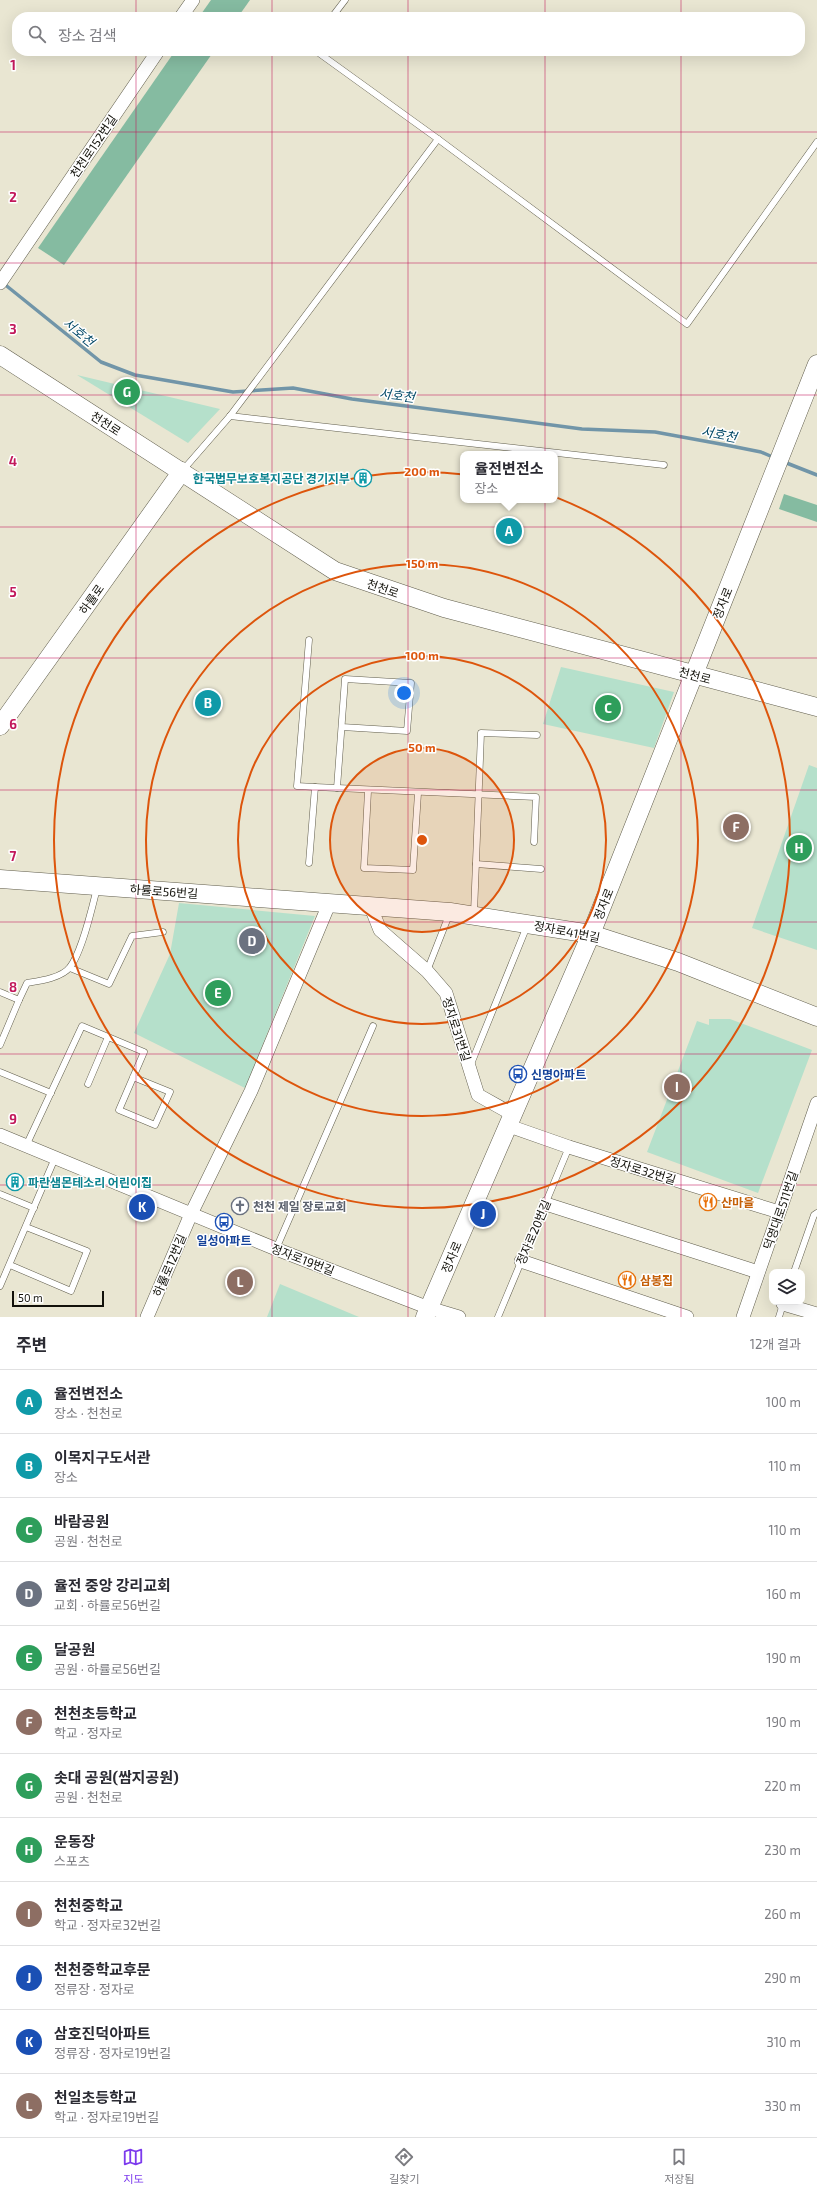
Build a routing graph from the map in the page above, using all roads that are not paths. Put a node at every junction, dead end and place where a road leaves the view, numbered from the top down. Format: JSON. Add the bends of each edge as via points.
{"nodes":[{"id":1,"x":193,"y":0,"type":"edge"},
{"id":2,"x":345,"y":0,"type":"edge"},
{"id":3,"x":185,"y":12,"type":"edge"},
{"id":4,"x":336,"y":12,"type":"edge"},
{"id":5,"x":155,"y":56,"type":"edge"},
{"id":6,"x":323,"y":56,"type":"edge"},
{"id":7,"x":438,"y":139,"type":"junction"},
{"id":8,"x":817,"y":142,"type":"edge"},
{"id":9,"x":0,"y":283,"type":"edge"},
{"id":10,"x":0,"y":355,"type":"edge"},
{"id":11,"x":817,"y":364,"type":"edge"},
{"id":12,"x":230,"y":416,"type":"junction"},
{"id":13,"x":540,"y":451,"type":"edge"},
{"id":14,"x":558,"y":453,"type":"edge"},
{"id":15,"x":664,"y":465,"type":"dead end"},
{"id":16,"x":182,"y":471,"type":"junction"},
{"id":17,"x":309,"y":640,"type":"dead end"},
{"id":18,"x":694,"y":675,"type":"junction"},
{"id":19,"x":817,"y":707,"type":"edge"},
{"id":20,"x":0,"y":726,"type":"edge"},
{"id":21,"x":342,"y":727,"type":"junction"},
{"id":22,"x":537,"y":735,"type":"dead end"},
{"id":23,"x":315,"y":787,"type":"junction"},
{"id":24,"x":337,"y":788,"type":"junction"},
{"id":25,"x":368,"y":790,"type":"junction"},
{"id":26,"x":418,"y":793,"type":"junction"},
{"id":27,"x":479,"y":796,"type":"junction"},
{"id":28,"x":534,"y":842,"type":"dead end"},
{"id":29,"x":309,"y":863,"type":"dead end"},
{"id":30,"x":476,"y":864,"type":"junction"},
{"id":31,"x":541,"y":869,"type":"dead end"},
{"id":32,"x":0,"y":879,"type":"edge"},
{"id":33,"x":98,"y":886,"type":"junction"},
{"id":34,"x":329,"y":904,"type":"junction"},
{"id":35,"x":370,"y":905,"type":"junction"},
{"id":36,"x":450,"y":912,"type":"junction"},
{"id":37,"x":474,"y":917,"type":"junction"},
{"id":38,"x":528,"y":923,"type":"junction"},
{"id":39,"x":163,"y":932,"type":"dead end"},
{"id":40,"x":591,"y":934,"type":"junction"},
{"id":41,"x":70,"y":968,"type":"junction"},
{"id":42,"x":427,"y":971,"type":"junction"},
{"id":43,"x":0,"y":992,"type":"edge"},
{"id":44,"x":19,"y":1000,"type":"junction"},
{"id":45,"x":817,"y":1017,"type":"edge"},
{"id":46,"x":373,"y":1026,"type":"dead end"},
{"id":47,"x":108,"y":1037,"type":"junction"},
{"id":48,"x":0,"y":1045,"type":"edge"},
{"id":49,"x":469,"y":1067,"type":"junction"},
{"id":50,"x":0,"y":1072,"type":"edge"},
{"id":51,"x":133,"y":1077,"type":"junction"},
{"id":52,"x":88,"y":1084,"type":"dead end"},
{"id":53,"x":51,"y":1093,"type":"junction"},
{"id":54,"x":817,"y":1103,"type":"edge"},
{"id":55,"x":510,"y":1120,"type":"junction"},
{"id":56,"x":0,"y":1135,"type":"edge"},
{"id":57,"x":26,"y":1146,"type":"junction"},
{"id":58,"x":569,"y":1147,"type":"junction"},
{"id":59,"x":55,"y":1158,"type":"junction"},
{"id":60,"x":0,"y":1194,"type":"edge"},
{"id":61,"x":546,"y":1204,"type":"junction"},
{"id":62,"x":34,"y":1208,"type":"junction"},
{"id":63,"x":779,"y":1212,"type":"junction"},
{"id":64,"x":817,"y":1213,"type":"edge"},
{"id":65,"x":191,"y":1214,"type":"junction"},
{"id":66,"x":26,"y":1227,"type":"junction"},
{"id":67,"x":276,"y":1249,"type":"junction"},
{"id":68,"x":521,"y":1261,"type":"junction"},
{"id":69,"x":10,"y":1265,"type":"junction"},
{"id":70,"x":795,"y":1269,"type":"edge"},
{"id":71,"x":758,"y":1272,"type":"junction"},
{"id":72,"x":0,"y":1286,"type":"edge"},
{"id":73,"x":783,"y":1305,"type":"edge"},
{"id":74,"x":790,"y":1305,"type":"edge"},
{"id":75,"x":427,"y":1312,"type":"edge"},
{"id":76,"x":817,"y":1314,"type":"edge"},
{"id":77,"x":147,"y":1317,"type":"edge"},
{"id":78,"x":458,"y":1317,"type":"edge"},
{"id":79,"x":498,"y":1317,"type":"edge"},
{"id":80,"x":687,"y":1317,"type":"edge"},
{"id":81,"x":743,"y":1317,"type":"edge"},
{"id":82,"x":779,"y":1317,"type":"edge"}],
"edges":[{"from":1,"to":3,"type":"street"},
{"from":2,"to":4,"type":"lane"},
{"from":5,"to":9,"type":"street","name":"천천로152번길"},
{"from":6,"to":7,"type":"lane"},
{"from":7,"to":8,"type":"lane","via":[[687,324]]},
{"from":7,"to":12,"type":"lane"},
{"from":10,"to":16,"type":"street","name":"천천로"},
{"from":11,"to":18,"type":"street","name":"정자로"},
{"from":12,"to":13,"type":"lane"},
{"from":12,"to":16,"type":"lane"},
{"from":14,"to":15,"type":"lane"},
{"from":16,"to":18,"type":"street","name":"천천로","via":[[335,571],[444,608]]},
{"from":16,"to":20,"type":"street","name":"하률로"},
{"from":17,"to":23,"type":"lane","via":[[297,786]]},
{"from":18,"to":19,"type":"street","name":"천천로"},
{"from":18,"to":40,"type":"street","name":"정자로"},
{"from":21,"to":21,"type":"lane","via":[[408,731],[410,683],[345,679]]},
{"from":21,"to":24,"type":"lane"},
{"from":22,"to":27,"type":"lane","via":[[482,733]]},
{"from":23,"to":24,"type":"lane"},
{"from":23,"to":29,"type":"lane"},
{"from":24,"to":25,"type":"lane"},
{"from":25,"to":26,"type":"lane"},
{"from":25,"to":26,"type":"lane","via":[[364,868],[413,870]]},
{"from":26,"to":27,"type":"lane"},
{"from":27,"to":28,"type":"lane","via":[[536,797]]},
{"from":27,"to":30,"type":"lane"},
{"from":30,"to":31,"type":"lane"},
{"from":30,"to":37,"type":"lane"},
{"from":32,"to":33,"type":"street","name":"하률로56번길"},
{"from":33,"to":34,"type":"street","name":"하률로56번길"},
{"from":33,"to":41,"type":"lane","via":[[84,937]]},
{"from":34,"to":35,"type":"street","name":"정자로41번길"},
{"from":34,"to":65,"type":"street","name":"하률로12번길","via":[[251,1091]]},
{"from":35,"to":36,"type":"street","name":"정자로41번길"},
{"from":35,"to":42,"type":"street","name":"정자로31번길","via":[[380,930]]},
{"from":36,"to":37,"type":"street","name":"정자로41번길"},
{"from":36,"to":42,"type":"lane"},
{"from":37,"to":38,"type":"street","name":"정자로41번길"},
{"from":38,"to":40,"type":"street","name":"정자로41번길"},
{"from":38,"to":49,"type":"lane"},
{"from":39,"to":41,"type":"lane","via":[[132,936],[109,984]]},
{"from":40,"to":45,"type":"street","name":"정자로41번길","via":[[678,962]]},
{"from":40,"to":55,"type":"street","name":"정자로"},
{"from":41,"to":44,"type":"lane","via":[[49,980],[27,983]]},
{"from":42,"to":49,"type":"street","name":"정자로31번길","via":[[446,993]]},
{"from":43,"to":44,"type":"lane"},
{"from":44,"to":48,"type":"lane"},
{"from":46,"to":67,"type":"lane"},
{"from":47,"to":51,"type":"lane","via":[[144,1052]]},
{"from":47,"to":52,"type":"lane"},
{"from":47,"to":53,"type":"lane","via":[[82,1026]]},
{"from":49,"to":55,"type":"street","name":"정자로31번길","via":[[478,1095]]},
{"from":50,"to":53,"type":"lane"},
{"from":51,"to":51,"type":"lane","via":[[119,1110],[155,1125],[170,1092]]},
{"from":53,"to":57,"type":"lane"},
{"from":54,"to":63,"type":"street","name":"덕영대로511번길"},
{"from":55,"to":58,"type":"street","name":"정자로32번길"},
{"from":55,"to":75,"type":"street","name":"정자로"},
{"from":56,"to":57,"type":"street","name":"정자로19번길"},
{"from":57,"to":59,"type":"street","name":"정자로19번길"},
{"from":58,"to":61,"type":"lane","name":"정자로20번길"},
{"from":58,"to":63,"type":"street","name":"정자로32번길"},
{"from":59,"to":62,"type":"lane"},
{"from":59,"to":65,"type":"street","name":"정자로19번길"},
{"from":60,"to":62,"type":"lane"},
{"from":61,"to":68,"type":"lane","name":"정자로20번길"},
{"from":61,"to":71,"type":"street"},
{"from":62,"to":66,"type":"lane"},
{"from":63,"to":71,"type":"street","name":"덕영대로511번길"},
{"from":64,"to":70,"type":"lane","via":[[814,1215]]},
{"from":65,"to":67,"type":"street","name":"정자로19번길"},
{"from":65,"to":77,"type":"street","name":"하률로12번길"},
{"from":66,"to":69,"type":"lane"},
{"from":66,"to":69,"type":"lane","via":[[87,1251],[70,1291]]},
{"from":67,"to":75,"type":"street","name":"정자로19번길"},
{"from":68,"to":79,"type":"lane","name":"정자로20번길"},
{"from":68,"to":80,"type":"street"},
{"from":69,"to":72,"type":"lane"},
{"from":71,"to":81,"type":"street","name":"덕영대로511번길"},
{"from":73,"to":82,"type":"lane"},
{"from":74,"to":76,"type":"street"},
{"from":75,"to":78,"type":"street"}]}
